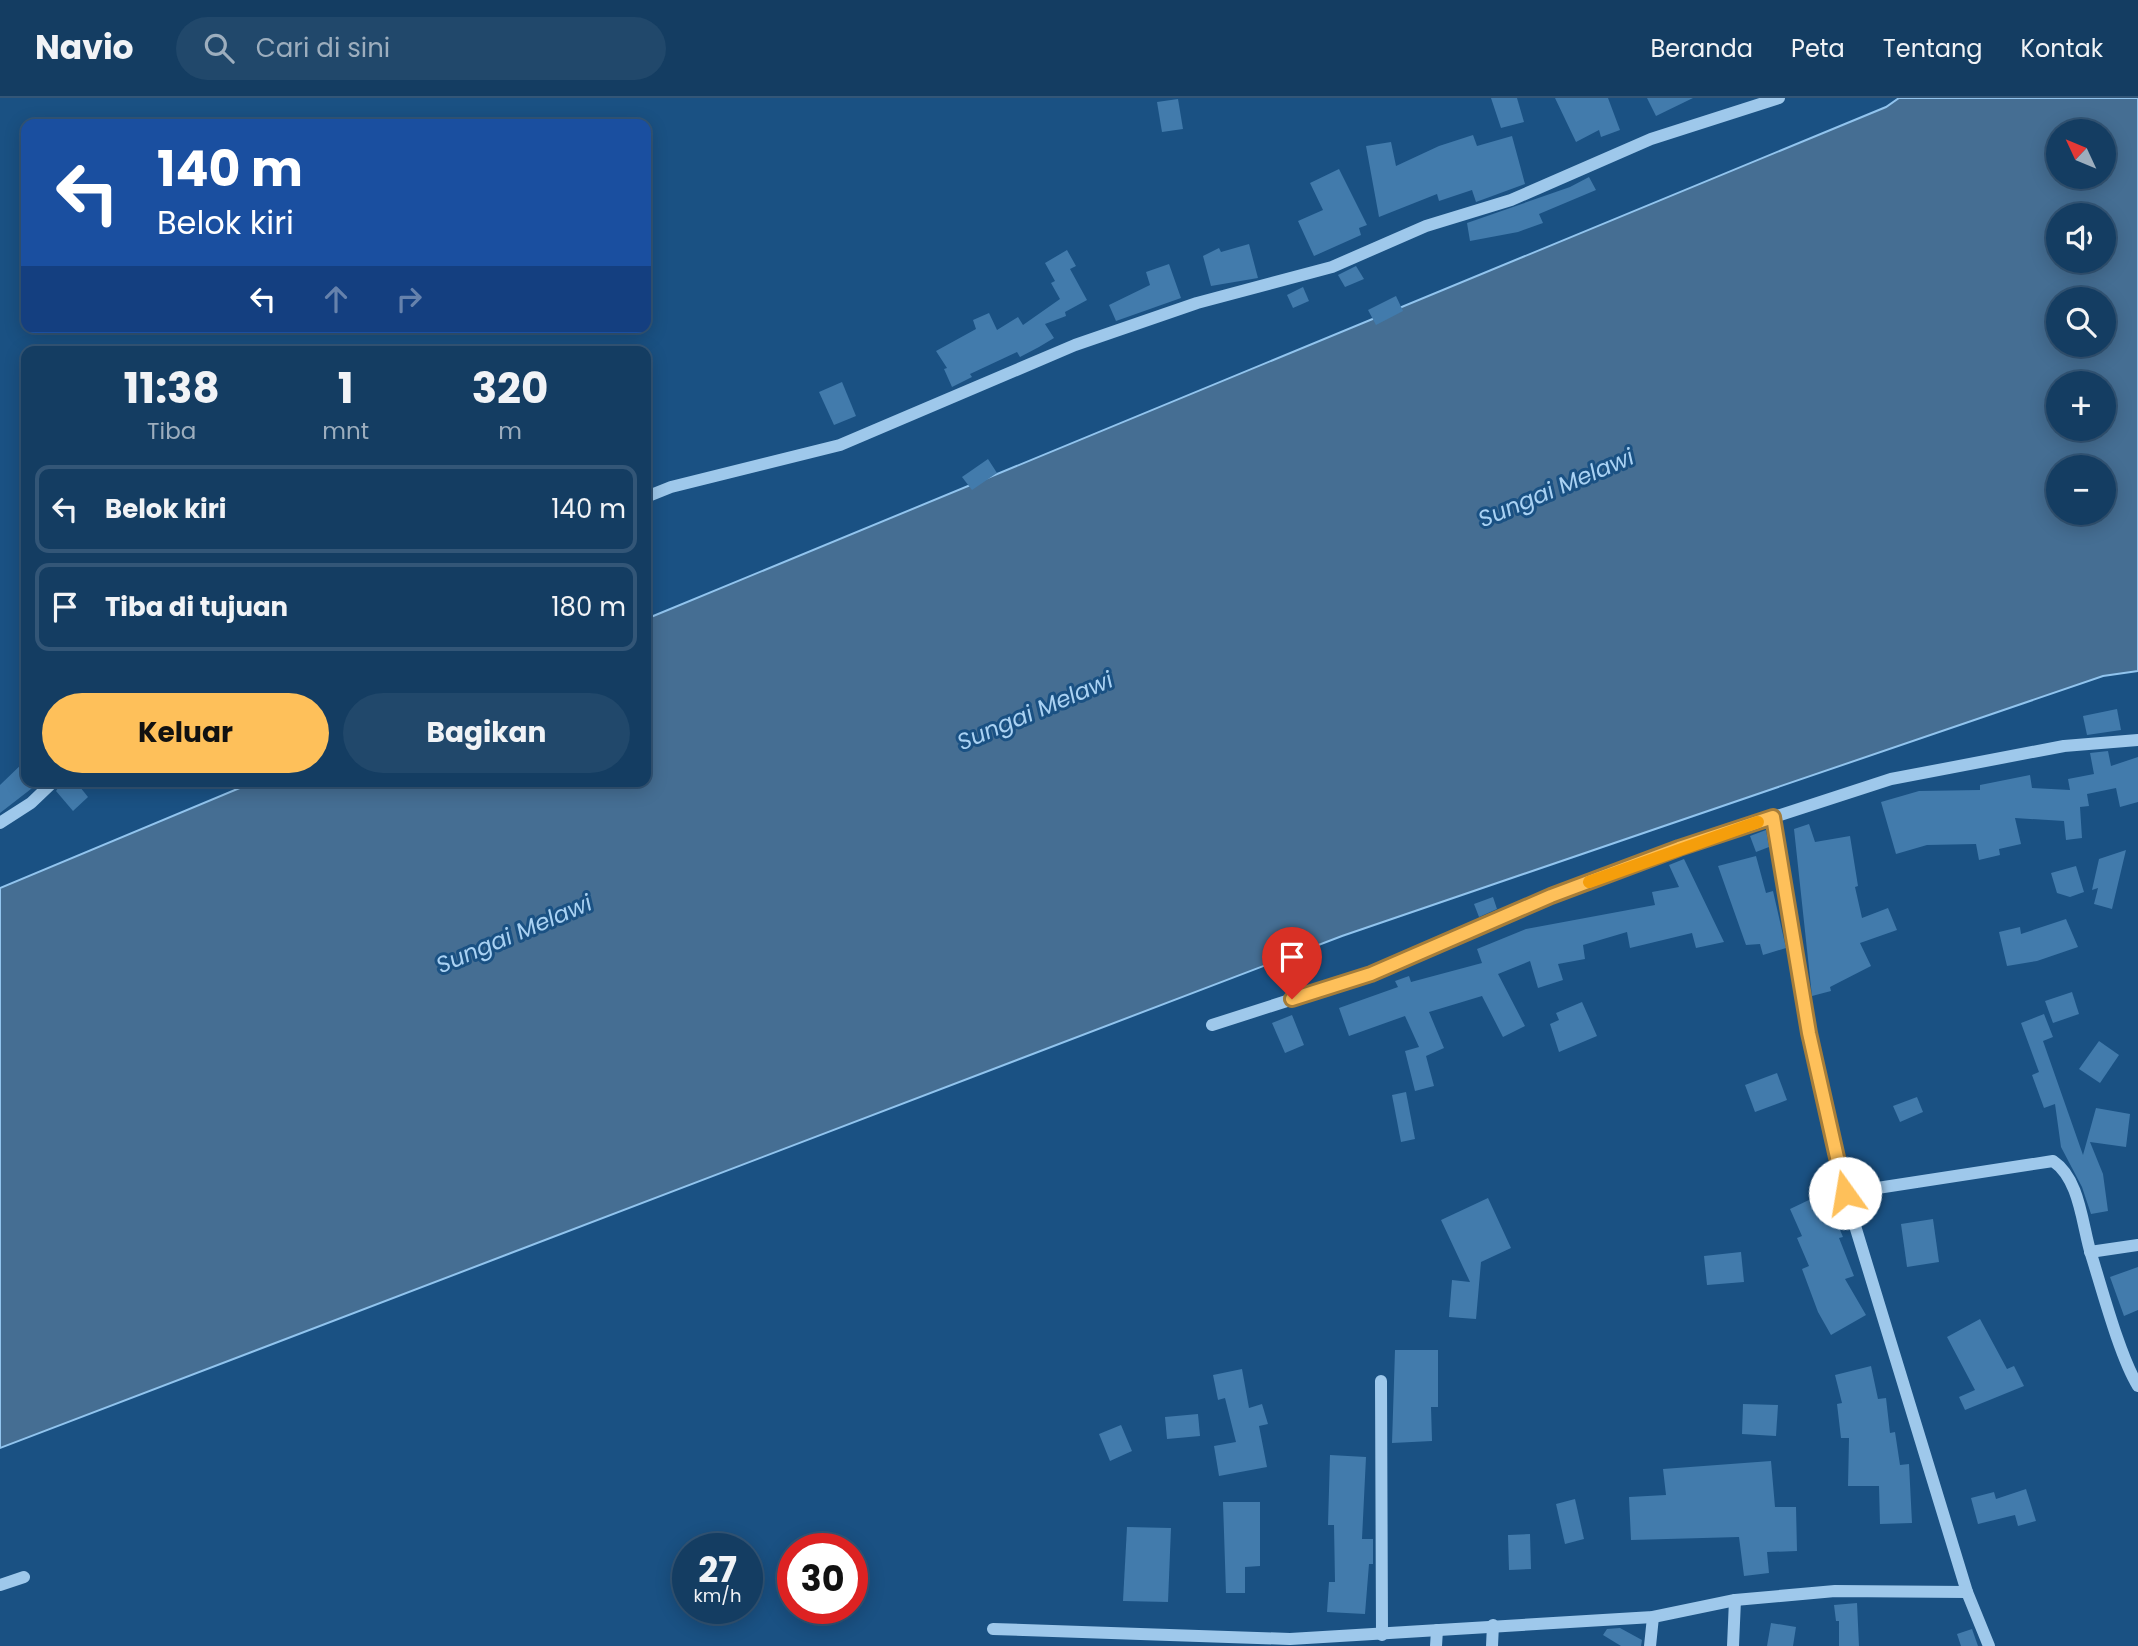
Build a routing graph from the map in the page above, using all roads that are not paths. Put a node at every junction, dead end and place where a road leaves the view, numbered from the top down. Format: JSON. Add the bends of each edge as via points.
{"nodes":[{"id":1,"x":1779,"y":98,"type":"edge"},
{"id":2,"x":651,"y":495,"type":"edge"},
{"id":3,"x":2138,"y":740,"type":"edge"},
{"id":4,"x":48,"y":787,"type":"edge"},
{"id":5,"x":1773,"y":817,"type":"junction"},
{"id":6,"x":0,"y":823,"type":"edge"},
{"id":7,"x":1212,"y":1025,"type":"dead end"},
{"id":8,"x":1845,"y":1193,"type":"junction"},
{"id":9,"x":2138,"y":1245,"type":"edge"},
{"id":10,"x":2090,"y":1252,"type":"junction"},
{"id":11,"x":1381,"y":1381,"type":"dead end"},
{"id":12,"x":2138,"y":1386,"type":"edge"},
{"id":13,"x":24,"y":1577,"type":"dead end"},
{"id":14,"x":0,"y":1585,"type":"edge"},
{"id":15,"x":1967,"y":1592,"type":"junction"},
{"id":16,"x":1735,"y":1600,"type":"junction"},
{"id":17,"x":1653,"y":1617,"type":"junction"},
{"id":18,"x":1493,"y":1625,"type":"junction"},
{"id":19,"x":993,"y":1629,"type":"dead end"},
{"id":20,"x":1437,"y":1630,"type":"junction"},
{"id":21,"x":1091,"y":1631,"type":"junction"},
{"id":22,"x":1382,"y":1635,"type":"junction"},
{"id":23,"x":1290,"y":1642,"type":"edge"},
{"id":24,"x":1092,"y":1646,"type":"edge"},
{"id":25,"x":1436,"y":1646,"type":"edge"},
{"id":26,"x":1492,"y":1646,"type":"edge"},
{"id":27,"x":1650,"y":1646,"type":"edge"},
{"id":28,"x":1733,"y":1646,"type":"edge"},
{"id":29,"x":1989,"y":1646,"type":"edge"}],
"edges":[{"from":1,"to":2,"type":"street","via":[[1651,139],[1511,200],[1426,226],[1332,267],[1197,303],[1075,345],[840,445]]},
{"from":3,"to":5,"type":"street","via":[[2064,747],[1891,779]]},
{"from":4,"to":6,"type":"street"},
{"from":5,"to":7,"type":"street","via":[[1526,906],[1371,974]]},
{"from":5,"to":8,"type":"street","via":[[1809,1033]]},
{"from":8,"to":10,"type":"street","via":[[2053,1161],[2067,1174]]},
{"from":8,"to":15,"type":"street"},
{"from":9,"to":10,"type":"street"},
{"from":10,"to":12,"type":"street"},
{"from":11,"to":22,"type":"street"},
{"from":13,"to":14,"type":"street"},
{"from":15,"to":16,"type":"street","via":[[1835,1591]]},
{"from":15,"to":29,"type":"street"},
{"from":16,"to":17,"type":"street"},
{"from":16,"to":28,"type":"street"},
{"from":17,"to":18,"type":"street"},
{"from":17,"to":27,"type":"street"},
{"from":18,"to":20,"type":"street"},
{"from":18,"to":26,"type":"street"},
{"from":19,"to":21,"type":"street"},
{"from":20,"to":22,"type":"street"},
{"from":20,"to":25,"type":"street"},
{"from":21,"to":23,"type":"street"},
{"from":21,"to":24,"type":"street"},
{"from":22,"to":23,"type":"street"}]}
